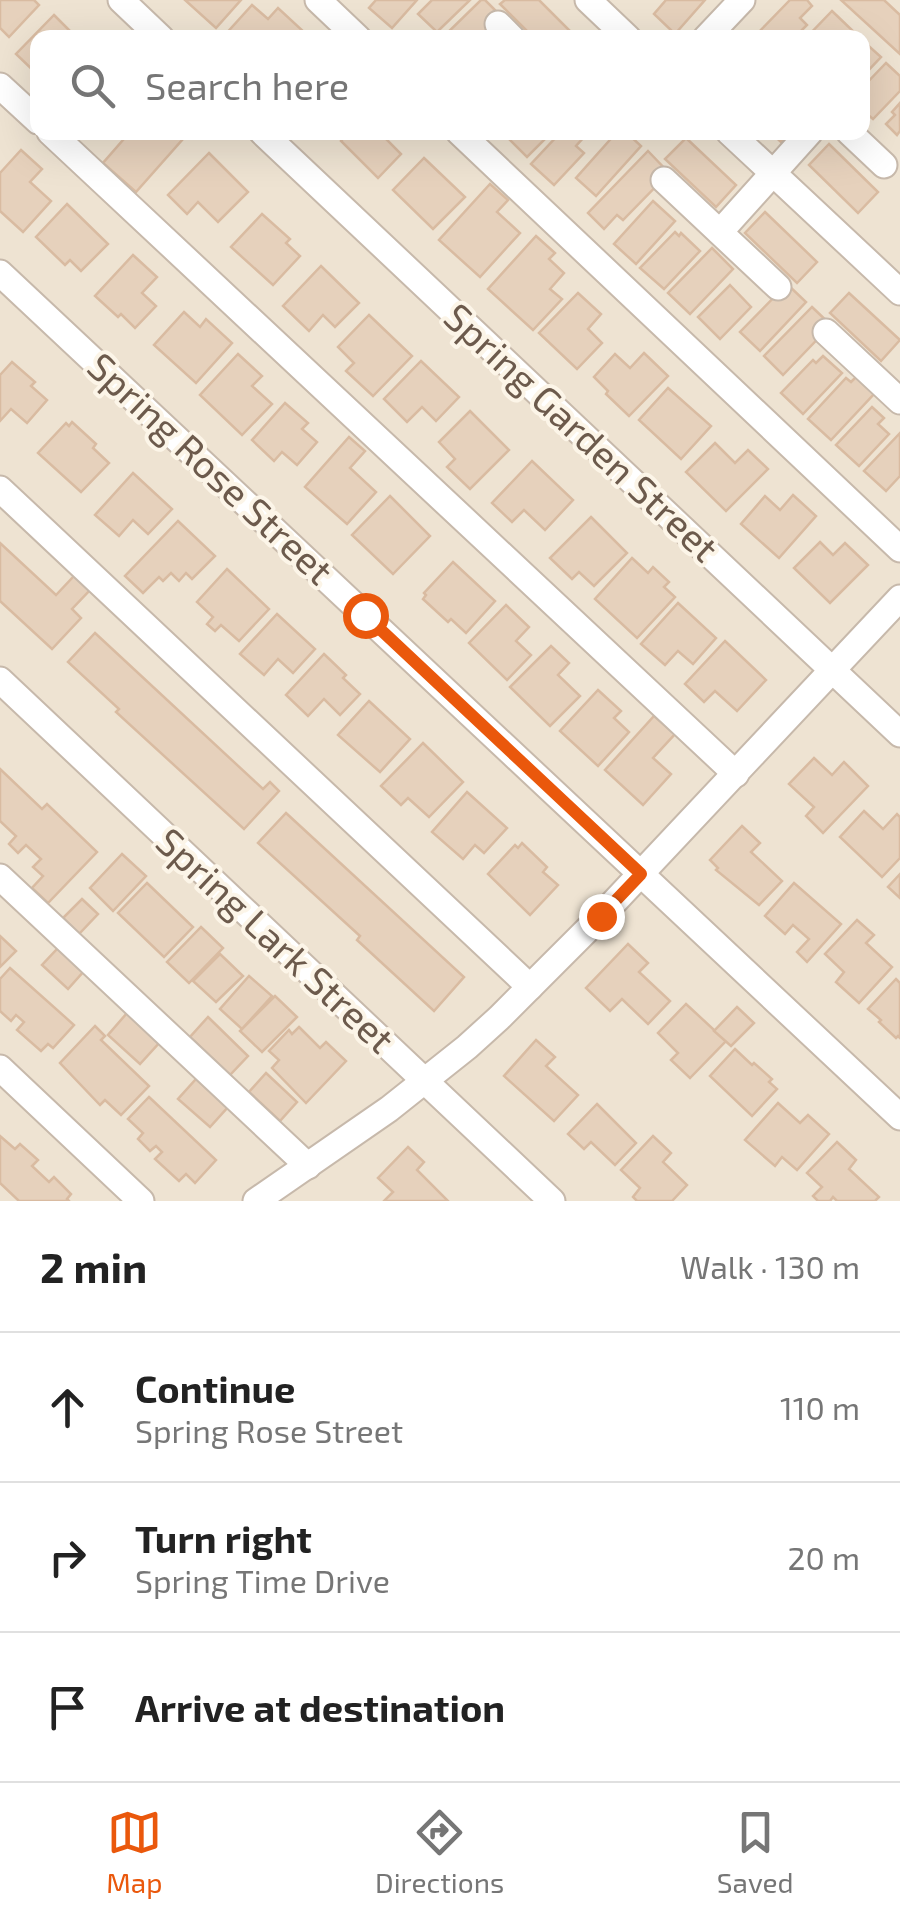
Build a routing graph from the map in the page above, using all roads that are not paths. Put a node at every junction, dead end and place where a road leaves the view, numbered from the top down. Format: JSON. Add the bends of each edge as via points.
{"nodes":[{"id":1,"x":121,"y":0,"type":"edge"},
{"id":2,"x":318,"y":0,"type":"edge"},
{"id":3,"x":742,"y":0,"type":"edge"},
{"id":4,"x":597,"y":9,"type":"edge"},
{"id":5,"x":153,"y":30,"type":"edge"},
{"id":6,"x":350,"y":30,"type":"edge"},
{"id":7,"x":619,"y":30,"type":"edge"},
{"id":8,"x":714,"y":30,"type":"edge"},
{"id":9,"x":0,"y":86,"type":"edge"},
{"id":10,"x":30,"y":114,"type":"edge"},
{"id":11,"x":59,"y":140,"type":"edge"},
{"id":12,"x":270,"y":140,"type":"edge"},
{"id":13,"x":467,"y":140,"type":"edge"},
{"id":14,"x":737,"y":140,"type":"edge"},
{"id":15,"x":803,"y":140,"type":"edge"},
{"id":16,"x":857,"y":140,"type":"edge"},
{"id":17,"x":884,"y":165,"type":"dead end"},
{"id":18,"x":772,"y":173,"type":"junction"},
{"id":19,"x":664,"y":180,"type":"dead end"},
{"id":20,"x":720,"y":232,"type":"junction"},
{"id":21,"x":0,"y":272,"type":"edge"},
{"id":22,"x":778,"y":287,"type":"dead end"},
{"id":23,"x":900,"y":292,"type":"edge"},
{"id":24,"x":826,"y":332,"type":"dead end"},
{"id":25,"x":895,"y":386,"type":"edge"},
{"id":26,"x":0,"y":488,"type":"edge"},
{"id":27,"x":900,"y":549,"type":"edge"},
{"id":28,"x":900,"y":598,"type":"edge"},
{"id":29,"x":831,"y":670,"type":"junction"},
{"id":30,"x":0,"y":680,"type":"edge"},
{"id":31,"x":900,"y":734,"type":"edge"},
{"id":32,"x":736,"y":774,"type":"junction"},
{"id":33,"x":641,"y":874,"type":"junction"},
{"id":34,"x":0,"y":877,"type":"edge"},
{"id":35,"x":530,"y":987,"type":"junction"},
{"id":36,"x":0,"y":1068,"type":"edge"},
{"id":37,"x":424,"y":1082,"type":"junction"},
{"id":38,"x":900,"y":1118,"type":"edge"},
{"id":39,"x":308,"y":1166,"type":"junction"},
{"id":40,"x":141,"y":1201,"type":"edge"},
{"id":41,"x":256,"y":1201,"type":"edge"},
{"id":42,"x":552,"y":1201,"type":"edge"}],
"edges":[{"from":1,"to":5,"type":"street"},
{"from":2,"to":6,"type":"street"},
{"from":3,"to":8,"type":"street"},
{"from":4,"to":7,"type":"street"},
{"from":9,"to":10,"type":"street"},
{"from":11,"to":32,"type":"street"},
{"from":12,"to":29,"type":"street","name":"Spring Garden Street"},
{"from":13,"to":27,"type":"street"},
{"from":14,"to":18,"type":"street"},
{"from":15,"to":18,"type":"street"},
{"from":16,"to":17,"type":"street"},
{"from":18,"to":20,"type":"street"},
{"from":18,"to":23,"type":"street"},
{"from":19,"to":20,"type":"street"},
{"from":20,"to":22,"type":"street"},
{"from":21,"to":33,"type":"street","name":"Spring Rose Street"},
{"from":24,"to":25,"type":"street"},
{"from":26,"to":35,"type":"street"},
{"from":28,"to":29,"type":"street"},
{"from":29,"to":31,"type":"street","name":"Spring Garden Street"},
{"from":29,"to":32,"type":"street"},
{"from":30,"to":37,"type":"street","name":"Spring Lark Street"},
{"from":32,"to":33,"type":"street"},
{"from":33,"to":35,"type":"street"},
{"from":33,"to":38,"type":"street","name":"Spring Rose Street"},
{"from":34,"to":39,"type":"street"},
{"from":35,"to":37,"type":"street"},
{"from":36,"to":40,"type":"street"},
{"from":37,"to":39,"type":"street"},
{"from":37,"to":42,"type":"street","name":"Spring Lark Street"},
{"from":39,"to":41,"type":"street"}]}
